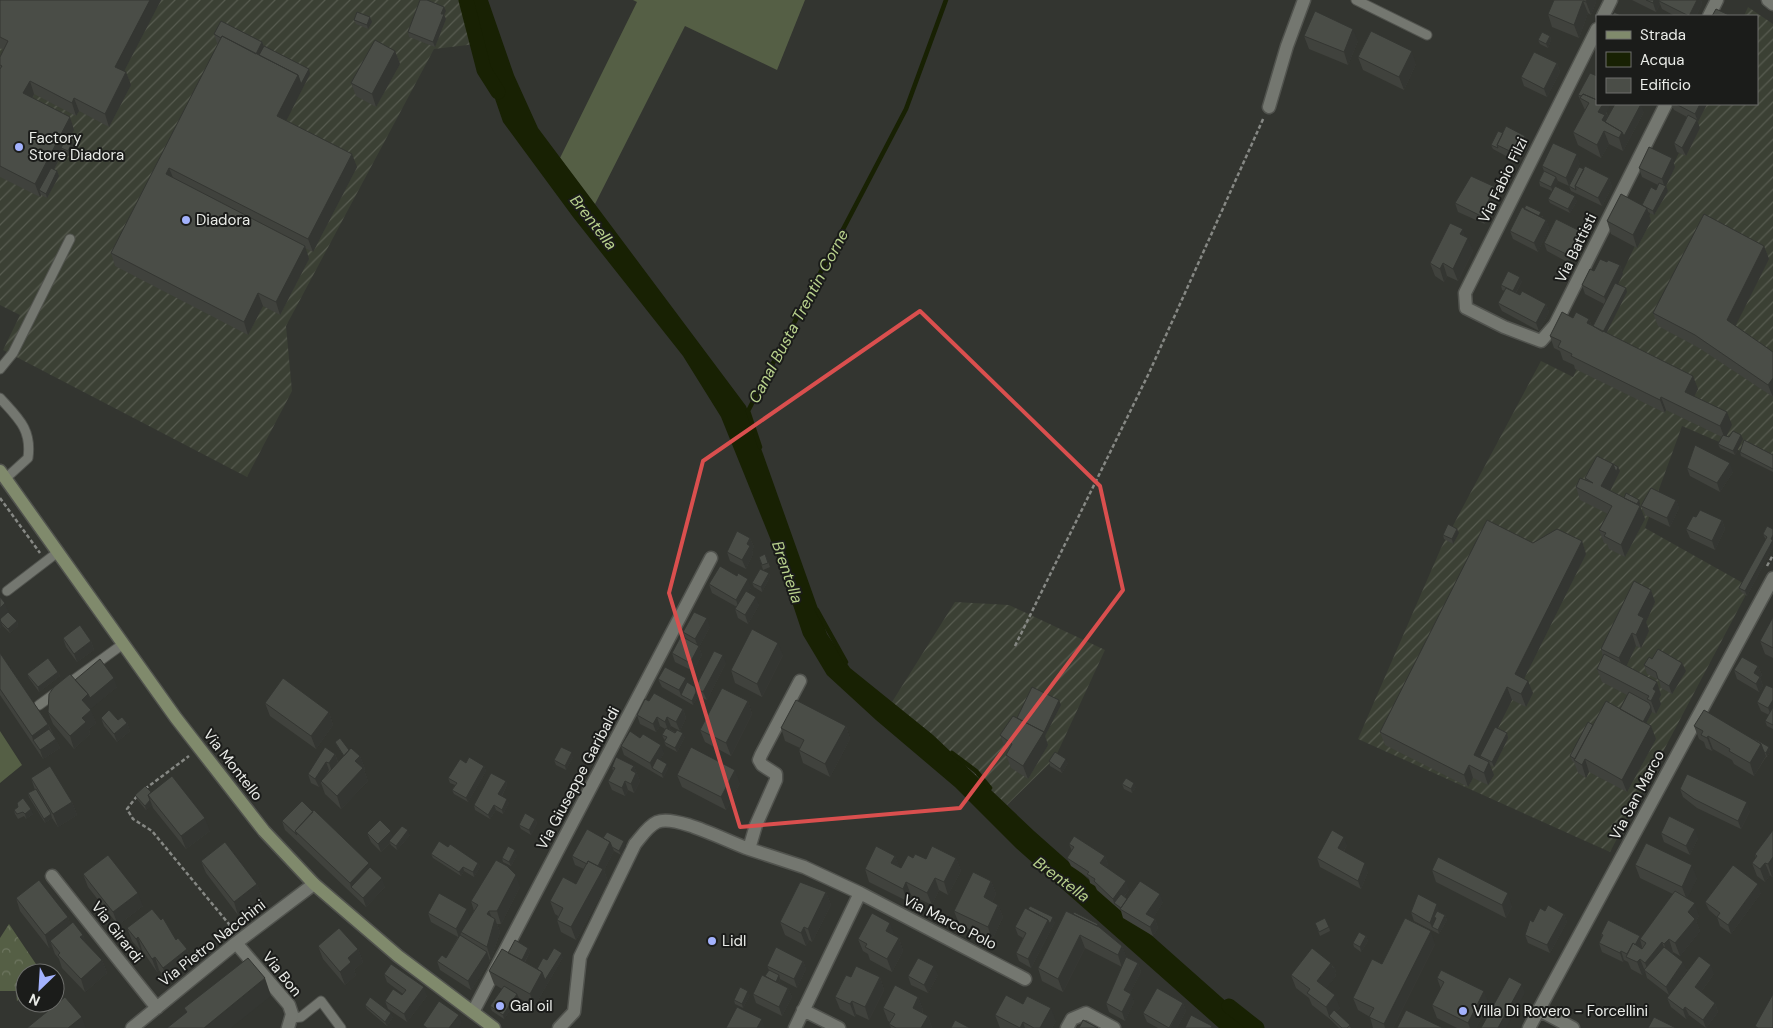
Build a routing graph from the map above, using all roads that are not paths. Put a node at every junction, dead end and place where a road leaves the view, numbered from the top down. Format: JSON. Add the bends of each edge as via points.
{"nodes":[{"id":1,"x":1304,"y":0,"type":"edge"},
{"id":2,"x":1356,"y":0,"type":"edge"},
{"id":3,"x":1612,"y":0,"type":"edge"},
{"id":4,"x":1717,"y":0,"type":"edge"},
{"id":5,"x":1768,"y":0,"type":"edge"},
{"id":6,"x":1773,"y":4,"type":"edge"},
{"id":7,"x":1604,"y":15,"type":"edge"},
{"id":8,"x":1710,"y":15,"type":"edge"},
{"id":9,"x":1596,"y":31,"type":"edge"},
{"id":10,"x":1428,"y":35,"type":"dead end"},
{"id":11,"x":1665,"y":105,"type":"edge"},
{"id":12,"x":1269,"y":107,"type":"road end"},
{"id":13,"x":70,"y":239,"type":"dead end"},
{"id":14,"x":1504,"y":328,"type":"joint"},
{"id":15,"x":0,"y":369,"type":"edge"},
{"id":16,"x":0,"y":398,"type":"edge"},
{"id":17,"x":3,"y":475,"type":"edge"},
{"id":18,"x":58,"y":552,"type":"junction"},
{"id":19,"x":711,"y":558,"type":"dead end"},
{"id":20,"x":1773,"y":578,"type":"edge"},
{"id":21,"x":8,"y":591,"type":"dead end"},
{"id":22,"x":123,"y":644,"type":"junction"},
{"id":23,"x":800,"y":681,"type":"dead end"},
{"id":24,"x":38,"y":705,"type":"edge"},
{"id":25,"x":749,"y":848,"type":"junction"},
{"id":26,"x":52,"y":876,"type":"dead end"},
{"id":27,"x":314,"y":884,"type":"junction"},
{"id":28,"x":860,"y":893,"type":"junction"},
{"id":29,"x":238,"y":941,"type":"junction"},
{"id":30,"x":1025,"y":979,"type":"dead end"},
{"id":31,"x":158,"y":1008,"type":"junction"},
{"id":32,"x":803,"y":1010,"type":"junction"},
{"id":33,"x":1540,"y":1010,"type":"junction"},
{"id":34,"x":473,"y":1012,"type":"junction"},
{"id":35,"x":290,"y":1023,"type":"edge"},
{"id":36,"x":132,"y":1028,"type":"edge"},
{"id":37,"x":341,"y":1028,"type":"edge"},
{"id":38,"x":494,"y":1028,"type":"edge"},
{"id":39,"x":559,"y":1028,"type":"edge"},
{"id":40,"x":795,"y":1028,"type":"edge"},
{"id":41,"x":840,"y":1028,"type":"edge"},
{"id":42,"x":1067,"y":1028,"type":"edge"},
{"id":43,"x":1114,"y":1028,"type":"edge"},
{"id":44,"x":1529,"y":1028,"type":"edge"},
{"id":45,"x":1573,"y":1028,"type":"edge"}],
"edges":[{"from":1,"to":12,"type":"street"},
{"from":2,"to":10,"type":"lane"},
{"from":3,"to":7,"type":"street"},
{"from":4,"to":8,"type":"street"},
{"from":5,"to":6,"type":"street"},
{"from":9,"to":14,"type":"street","name":"Via Fabio Filzi","via":[[1465,293],[1466,308]]},
{"from":11,"to":14,"type":"street","name":"Via Battisti","via":[[1555,325],[1541,341]]},
{"from":13,"to":15,"type":"lane","via":[[13,353]]},
{"from":16,"to":17,"type":"lane","via":[[22,422],[30,443],[28,458]]},
{"from":17,"to":18,"type":"main road","name":"Via Montello"},
{"from":18,"to":21,"type":"lane"},
{"from":18,"to":22,"type":"main road","name":"Via Montello"},
{"from":19,"to":34,"type":"street","name":"Via Giuseppe Garibaldi"},
{"from":20,"to":33,"type":"street","name":"Via San Marco"},
{"from":22,"to":24,"type":"lane"},
{"from":22,"to":27,"type":"main road","name":"Via Montello","via":[[256,820]]},
{"from":23,"to":25,"type":"street","via":[[759,760],[776,774],[776,780]]},
{"from":25,"to":28,"type":"street","name":"Via Marco Polo","via":[[804,867]]},
{"from":25,"to":39,"type":"street","name":"Via Marco Polo","via":[[675,822],[658,822],[646,831],[635,844],[580,957],[574,1012]]},
{"from":26,"to":31,"type":"street","name":"Via Girardi"},
{"from":27,"to":29,"type":"street","name":"Via Pietro Nacchini"},
{"from":27,"to":34,"type":"main road","name":"Via Montello","via":[[398,956]]},
{"from":28,"to":30,"type":"street","name":"Via Marco Polo"},
{"from":28,"to":32,"type":"street"},
{"from":29,"to":31,"type":"street","name":"Via Pietro Nacchini"},
{"from":29,"to":35,"type":"street","name":"Via Bon","via":[[289,1005]]},
{"from":31,"to":36,"type":"street","name":"Via Pietro Nacchini"},
{"from":32,"to":40,"type":"street"},
{"from":32,"to":41,"type":"street"},
{"from":33,"to":44,"type":"street","name":"Via San Marco"},
{"from":33,"to":45,"type":"street"},
{"from":34,"to":38,"type":"main road","name":"Via Montello"},
{"from":35,"to":37,"type":"lane","via":[[321,1001]]},
{"from":42,"to":43,"type":"street","via":[[1072,1019],[1086,1013]]}]}
